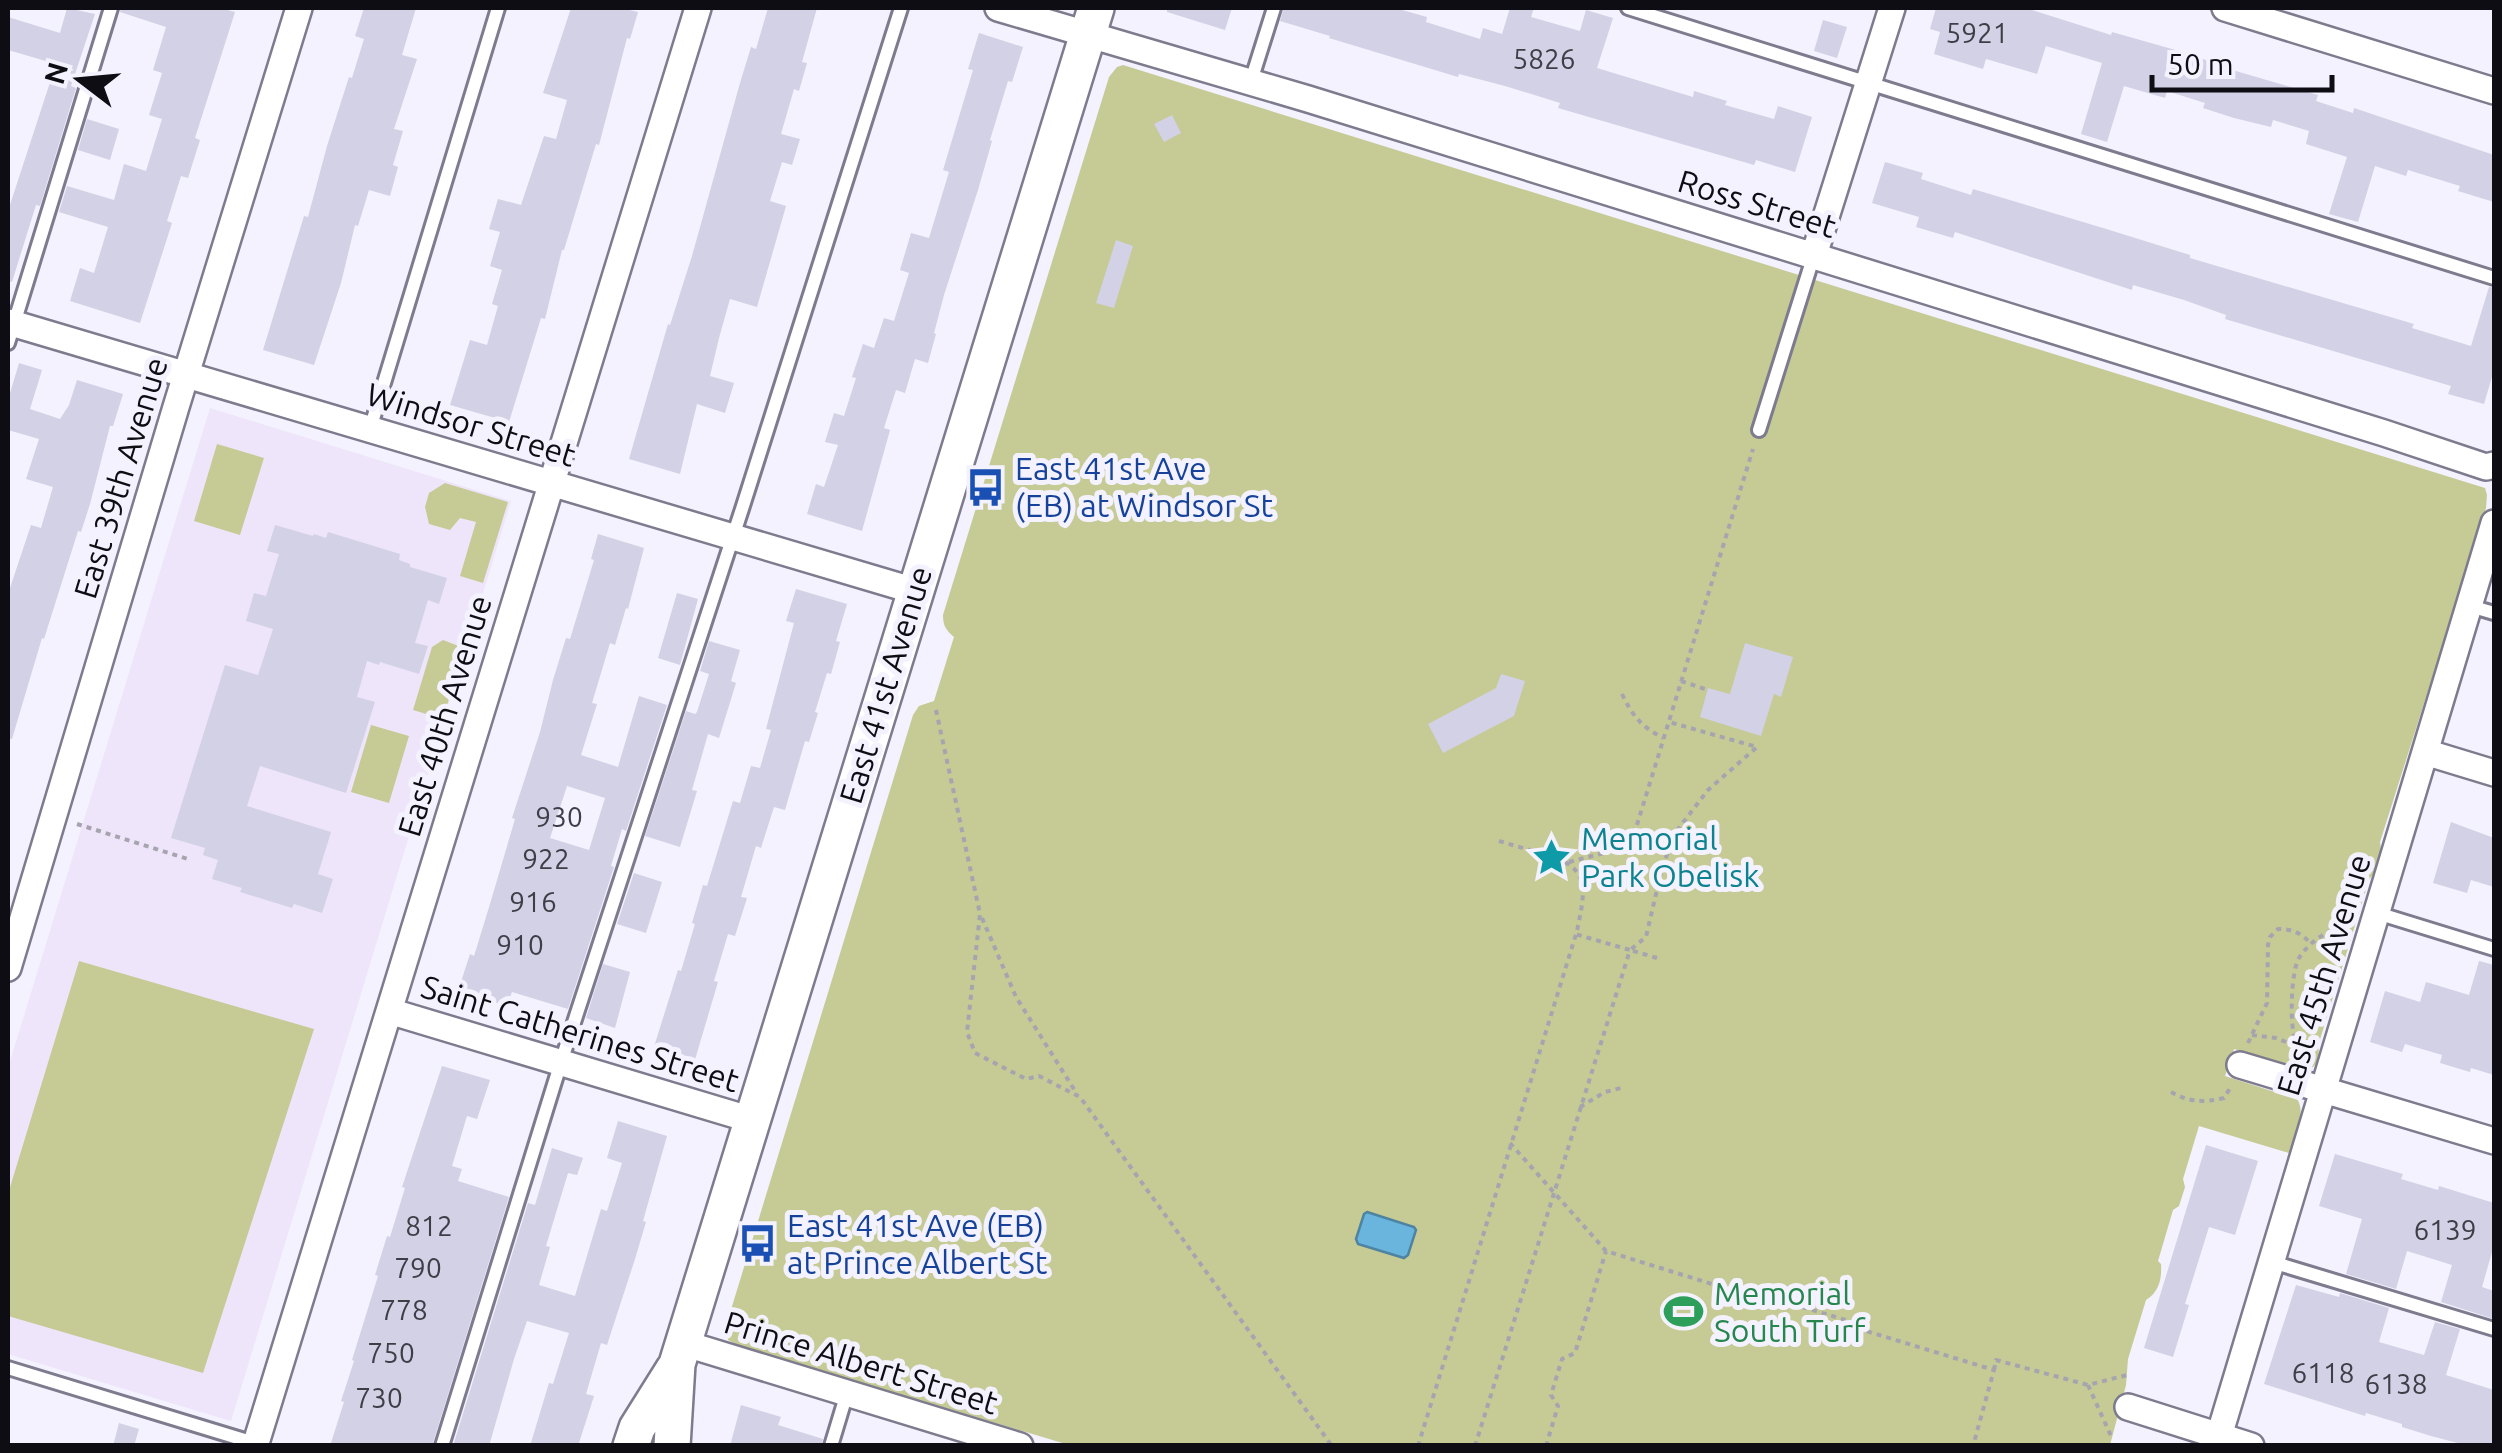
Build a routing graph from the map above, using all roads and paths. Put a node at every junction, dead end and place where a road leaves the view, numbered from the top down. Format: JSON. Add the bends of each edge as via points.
{"nodes":[{"id":1,"x":110,"y":8,"type":"edge"},
{"id":2,"x":299,"y":8,"type":"edge"},
{"id":3,"x":498,"y":8,"type":"edge"},
{"id":4,"x":698,"y":8,"type":"edge"},
{"id":5,"x":901,"y":8,"type":"edge"},
{"id":6,"x":998,"y":8,"type":"edge"},
{"id":7,"x":1274,"y":8,"type":"edge"},
{"id":8,"x":1628,"y":8,"type":"edge"},
{"id":9,"x":1892,"y":8,"type":"edge"},
{"id":10,"x":2224,"y":8,"type":"edge"},
{"id":11,"x":1092,"y":20,"type":"edge"},
{"id":12,"x":1250,"y":81,"type":"junction"},
{"id":13,"x":1870,"y":83,"type":"junction"},
{"id":14,"x":2494,"y":91,"type":"edge"},
{"id":15,"x":1814,"y":256,"type":"junction"},
{"id":16,"x":2494,"y":278,"type":"edge"},
{"id":17,"x":10,"y":329,"type":"edge"},
{"id":18,"x":186,"y":374,"type":"junction"},
{"id":19,"x":370,"y":429,"type":"junction"},
{"id":20,"x":1758,"y":430,"type":"joint"},
{"id":21,"x":2494,"y":465,"type":"edge"},
{"id":22,"x":550,"y":483,"type":"junction"},
{"id":23,"x":2494,"y":524,"type":"edge"},
{"id":24,"x":733,"y":537,"type":"junction"},
{"id":25,"x":915,"y":591,"type":"junction"},
{"id":26,"x":2482,"y":609,"type":"edge"},
{"id":27,"x":1681,"y":682,"type":"junction"},
{"id":28,"x":1705,"y":689,"type":"dead end"},
{"id":29,"x":1622,"y":694,"type":"dead end"},
{"id":30,"x":936,"y":710,"type":"dead end"},
{"id":31,"x":1668,"y":722,"type":"junction"},
{"id":32,"x":1664,"y":738,"type":"junction"},
{"id":33,"x":2426,"y":752,"type":"junction"},
{"id":34,"x":2494,"y":773,"type":"edge"},
{"id":35,"x":76,"y":824,"type":"dead end"},
{"id":36,"x":1499,"y":841,"type":"dead end"},
{"id":37,"x":191,"y":860,"type":"dead end"},
{"id":38,"x":1569,"y":862,"type":"junction"},
{"id":39,"x":980,"y":914,"type":"junction"},
{"id":40,"x":2365,"y":917,"type":"junction"},
{"id":41,"x":1575,"y":934,"type":"junction"},
{"id":42,"x":2311,"y":944,"type":"junction"},
{"id":43,"x":2494,"y":949,"type":"edge"},
{"id":44,"x":1630,"y":950,"type":"junction"},
{"id":45,"x":1657,"y":958,"type":"dead end"},
{"id":46,"x":8,"y":968,"type":"edge"},
{"id":47,"x":390,"y":1011,"type":"junction"},
{"id":48,"x":1544,"y":1012,"type":"dead end"},
{"id":49,"x":1550,"y":1014,"type":"junction"},
{"id":50,"x":2252,"y":1035,"type":"junction"},
{"id":51,"x":2297,"y":1046,"type":"junction"},
{"id":52,"x":2311,"y":1056,"type":"dead end"},
{"id":53,"x":562,"y":1062,"type":"junction"},
{"id":54,"x":2240,"y":1065,"type":"junction"},
{"id":55,"x":1625,"y":1087,"type":"dead end"},
{"id":56,"x":2324,"y":1090,"type":"junction"},
{"id":57,"x":2171,"y":1092,"type":"dead end"},
{"id":58,"x":1080,"y":1097,"type":"junction"},
{"id":59,"x":1580,"y":1107,"type":"junction"},
{"id":60,"x":752,"y":1120,"type":"junction"},
{"id":61,"x":2494,"y":1140,"type":"edge"},
{"id":62,"x":1510,"y":1143,"type":"junction"},
{"id":63,"x":1554,"y":1190,"type":"junction"},
{"id":64,"x":1606,"y":1250,"type":"junction"},
{"id":65,"x":2272,"y":1262,"type":"junction"},
{"id":66,"x":2494,"y":1329,"type":"edge"},
{"id":67,"x":680,"y":1353,"type":"junction"},
{"id":68,"x":8,"y":1368,"type":"edge"},
{"id":69,"x":1994,"y":1370,"type":"junction"},
{"id":70,"x":2127,"y":1375,"type":"dead end"},
{"id":71,"x":2088,"y":1385,"type":"junction"},
{"id":72,"x":848,"y":1393,"type":"junction"},
{"id":73,"x":2128,"y":1407,"type":"dead end"},
{"id":74,"x":2111,"y":1436,"type":"dead end"},
{"id":75,"x":2218,"y":1440,"type":"edge"},
{"id":76,"x":259,"y":1444,"type":"edge"},
{"id":77,"x":442,"y":1446,"type":"edge"},
{"id":78,"x":631,"y":1446,"type":"edge"},
{"id":79,"x":672,"y":1446,"type":"edge"},
{"id":80,"x":832,"y":1446,"type":"edge"},
{"id":81,"x":1020,"y":1446,"type":"edge"},
{"id":82,"x":1332,"y":1446,"type":"edge"},
{"id":83,"x":1418,"y":1446,"type":"edge"},
{"id":84,"x":1475,"y":1446,"type":"edge"},
{"id":85,"x":1546,"y":1446,"type":"edge"},
{"id":86,"x":1973,"y":1446,"type":"edge"},
{"id":87,"x":2251,"y":1446,"type":"edge"}],
"edges":[{"from":1,"to":17,"type":"lane"},
{"from":2,"to":18,"type":"street","name":"East 39th Avenue"},
{"from":3,"to":19,"type":"lane"},
{"from":4,"to":22,"type":"street","name":"East 40th Avenue"},
{"from":5,"to":24,"type":"lane"},
{"from":6,"to":11,"type":"street","name":"Ross Street"},
{"from":7,"to":12,"type":"lane"},
{"from":8,"to":13,"type":"lane"},
{"from":9,"to":13,"type":"street"},
{"from":10,"to":14,"type":"street"},
{"from":11,"to":12,"type":"street","name":"Ross Street"},
{"from":11,"to":25,"type":"main road","name":"East 41st Avenue"},
{"from":12,"to":15,"type":"street","name":"Ross Street"},
{"from":13,"to":15,"type":"street"},
{"from":13,"to":16,"type":"lane"},
{"from":15,"to":20,"type":"lane"},
{"from":15,"to":21,"type":"street","name":"Ross Street"},
{"from":17,"to":18,"type":"street","name":"Windsor Street"},
{"from":18,"to":19,"type":"street","name":"Windsor Street"},
{"from":18,"to":46,"type":"street","name":"East 39th Avenue"},
{"from":19,"to":22,"type":"street","name":"Windsor Street"},
{"from":20,"to":27,"type":"path"},
{"from":22,"to":24,"type":"street","name":"Windsor Street"},
{"from":22,"to":47,"type":"street","name":"East 40th Avenue"},
{"from":23,"to":26,"type":"street","name":"East 45th Avenue"},
{"from":24,"to":25,"type":"street","name":"Windsor Street"},
{"from":24,"to":53,"type":"lane"},
{"from":25,"to":60,"type":"main road","name":"East 41st Avenue"},
{"from":26,"to":33,"type":"street","name":"East 45th Avenue"},
{"from":27,"to":28,"type":"path"},
{"from":27,"to":31,"type":"path"},
{"from":29,"to":32,"type":"path","via":[[1647,730]]},
{"from":30,"to":39,"type":"path"},
{"from":31,"to":32,"type":"path"},
{"from":31,"to":44,"type":"path","via":[[1757,747],[1708,790],[1675,833],[1646,937]]},
{"from":32,"to":38,"type":"path","via":[[1636,828],[1604,854]]},
{"from":33,"to":34,"type":"street"},
{"from":33,"to":40,"type":"street","name":"East 45th Avenue"},
{"from":35,"to":37,"type":"path"},
{"from":36,"to":38,"type":"path","via":[[1543,854],[1540,860],[1553,864],[1555,858]]},
{"from":38,"to":41,"type":"path","via":[[1581,875],[1583,899]]},
{"from":39,"to":58,"type":"path","via":[[1016,997]]},
{"from":39,"to":58,"type":"path","via":[[967,1032],[975,1053]]},
{"from":40,"to":42,"type":"path"},
{"from":40,"to":43,"type":"lane"},
{"from":40,"to":56,"type":"street","name":"East 45th Avenue"},
{"from":41,"to":44,"type":"path"},
{"from":41,"to":49,"type":"path"},
{"from":42,"to":50,"type":"path","via":[[2286,929],[2270,937],[2267,1003]]},
{"from":42,"to":51,"type":"path","via":[[2294,967]]},
{"from":44,"to":45,"type":"path"},
{"from":44,"to":59,"type":"path"},
{"from":47,"to":53,"type":"street","name":"Saint Catherines Street"},
{"from":47,"to":76,"type":"street","name":"East 40th Avenue"},
{"from":48,"to":49,"type":"path"},
{"from":49,"to":62,"type":"path"},
{"from":50,"to":51,"type":"path"},
{"from":50,"to":54,"type":"path"},
{"from":51,"to":52,"type":"path"},
{"from":53,"to":60,"type":"street","name":"Saint Catherines Street"},
{"from":53,"to":77,"type":"lane"},
{"from":54,"to":56,"type":"street"},
{"from":54,"to":57,"type":"path","via":[[2224,1098],[2200,1102]]},
{"from":55,"to":59,"type":"path"},
{"from":56,"to":61,"type":"street"},
{"from":56,"to":65,"type":"street","name":"East 45th Avenue"},
{"from":58,"to":82,"type":"path"},
{"from":59,"to":63,"type":"path"},
{"from":60,"to":67,"type":"main road","name":"East 41st Avenue"},
{"from":62,"to":63,"type":"path"},
{"from":62,"to":83,"type":"path"},
{"from":63,"to":64,"type":"path"},
{"from":63,"to":84,"type":"path"},
{"from":64,"to":69,"type":"path"},
{"from":64,"to":85,"type":"path","via":[[1575,1353],[1562,1359]]},
{"from":65,"to":66,"type":"lane"},
{"from":65,"to":75,"type":"street","name":"East 45th Avenue"},
{"from":67,"to":72,"type":"street","name":"Prince Albert Street"},
{"from":67,"to":78,"type":"main road","name":"East 41st Avenue"},
{"from":67,"to":79,"type":"main road","name":"East 41st Avenue"},
{"from":68,"to":76,"type":"lane"},
{"from":69,"to":71,"type":"path","via":[[1996,1360]]},
{"from":69,"to":86,"type":"path"},
{"from":70,"to":71,"type":"path"},
{"from":71,"to":74,"type":"path"},
{"from":72,"to":80,"type":"lane"},
{"from":72,"to":81,"type":"street","name":"Prince Albert Street"},
{"from":73,"to":75,"type":"street"},
{"from":75,"to":87,"type":"street"}]}
